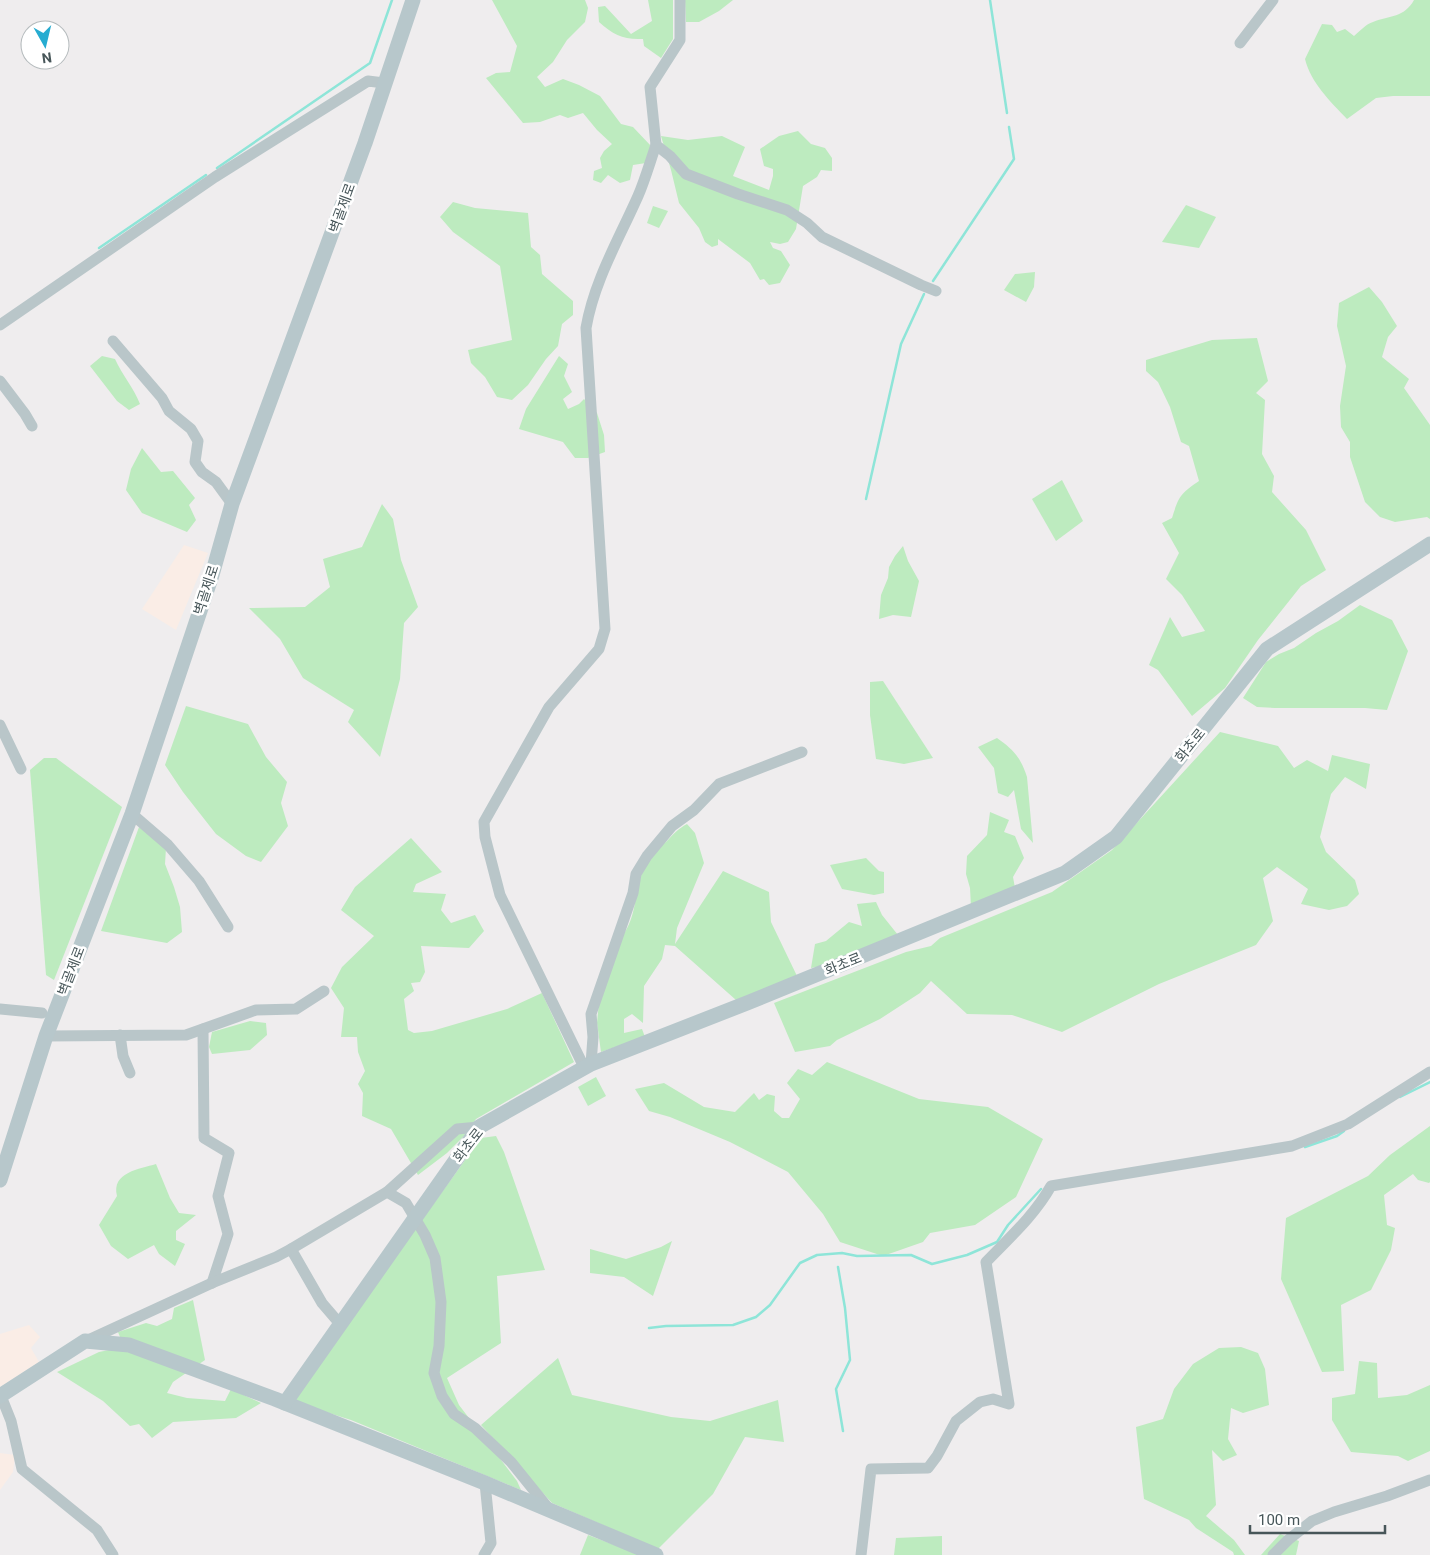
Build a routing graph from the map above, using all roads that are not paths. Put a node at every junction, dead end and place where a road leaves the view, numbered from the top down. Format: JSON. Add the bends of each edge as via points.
{"nodes":[{"id":1,"x":413,"y":0,"type":"edge"},
{"id":2,"x":680,"y":0,"type":"edge"},
{"id":3,"x":1273,"y":0,"type":"edge"},
{"id":4,"x":1240,"y":43,"type":"dead end"},
{"id":5,"x":384,"y":83,"type":"junction"},
{"id":6,"x":656,"y":145,"type":"junction"},
{"id":7,"x":936,"y":291,"type":"dead end"},
{"id":8,"x":0,"y":325,"type":"edge"},
{"id":9,"x":113,"y":341,"type":"dead end"},
{"id":10,"x":0,"y":381,"type":"edge"},
{"id":11,"x":32,"y":426,"type":"dead end"},
{"id":12,"x":232,"y":504,"type":"junction"},
{"id":13,"x":1430,"y":544,"type":"edge"},
{"id":14,"x":0,"y":725,"type":"edge"},
{"id":15,"x":802,"y":752,"type":"dead end"},
{"id":16,"x":21,"y":769,"type":"dead end"},
{"id":17,"x":132,"y":814,"type":"junction"},
{"id":18,"x":228,"y":927,"type":"dead end"},
{"id":19,"x":324,"y":991,"type":"dead end"},
{"id":20,"x":0,"y":1009,"type":"edge"},
{"id":21,"x":42,"y":1013,"type":"dead end"},
{"id":22,"x":203,"y":1029,"type":"junction"},
{"id":23,"x":120,"y":1035,"type":"junction"},
{"id":24,"x":46,"y":1036,"type":"junction"},
{"id":25,"x":587,"y":1065,"type":"junction"},
{"id":26,"x":1430,"y":1072,"type":"edge"},
{"id":27,"x":130,"y":1073,"type":"dead end"},
{"id":28,"x":480,"y":1128,"type":"junction"},
{"id":29,"x":0,"y":1180,"type":"edge"},
{"id":30,"x":387,"y":1192,"type":"junction"},
{"id":31,"x":415,"y":1218,"type":"junction"},
{"id":32,"x":291,"y":1249,"type":"junction"},
{"id":33,"x":212,"y":1283,"type":"junction"},
{"id":34,"x":340,"y":1324,"type":"junction"},
{"id":35,"x":85,"y":1341,"type":"junction"},
{"id":36,"x":0,"y":1396,"type":"edge"},
{"id":37,"x":285,"y":1403,"type":"junction"},
{"id":38,"x":1430,"y":1480,"type":"edge"},
{"id":39,"x":485,"y":1482,"type":"junction"},
{"id":40,"x":550,"y":1511,"type":"junction"},
{"id":41,"x":113,"y":1555,"type":"edge"},
{"id":42,"x":484,"y":1555,"type":"edge"},
{"id":43,"x":656,"y":1555,"type":"edge"},
{"id":44,"x":861,"y":1555,"type":"edge"},
{"id":45,"x":1273,"y":1555,"type":"edge"}],
"edges":[{"from":1,"to":5,"type":"street","name":"벽골제로"},
{"from":2,"to":6,"type":"street","via":[[680,40],[650,87]]},
{"from":3,"to":4,"type":"street"},
{"from":5,"to":8,"type":"street","via":[[368,81],[230,168]]},
{"from":5,"to":12,"type":"street","name":"벽골제로","via":[[366,143]]},
{"from":6,"to":7,"type":"street","via":[[686,174],[787,210],[822,237]]},
{"from":6,"to":25,"type":"street","via":[[638,195],[603,270],[586,328],[605,629],[599,649],[549,708],[484,822],[500,895]]},
{"from":9,"to":12,"type":"street","via":[[162,398],[169,411],[191,429],[198,442],[196,462]]},
{"from":10,"to":11,"type":"street"},
{"from":12,"to":17,"type":"street","name":"벽골제로","via":[[212,575]]},
{"from":13,"to":25,"type":"street","name":"화초로","via":[[1267,649],[1116,837],[1066,873]]},
{"from":14,"to":16,"type":"street"},
{"from":15,"to":25,"type":"street","via":[[719,784],[694,810],[672,826],[647,856],[636,874],[633,893],[591,1014],[593,1037]]},
{"from":17,"to":18,"type":"street","via":[[168,845],[199,881]]},
{"from":17,"to":24,"type":"street","name":"벽골제로"},
{"from":19,"to":22,"type":"street","via":[[296,1009],[256,1010]]},
{"from":20,"to":21,"type":"street"},
{"from":22,"to":23,"type":"street","via":[[186,1035]]},
{"from":22,"to":33,"type":"street","via":[[204,1138],[229,1153],[218,1196],[228,1234]]},
{"from":23,"to":24,"type":"street"},
{"from":23,"to":27,"type":"street"},
{"from":24,"to":29,"type":"street","name":"벽골제로"},
{"from":25,"to":28,"type":"street","name":"화초로"},
{"from":26,"to":44,"type":"street","via":[[1348,1124],[1292,1146],[1051,1186],[1020,1228],[986,1262],[1009,1404],[993,1399],[980,1402],[956,1421],[928,1468],[871,1469]]},
{"from":28,"to":30,"type":"street","via":[[457,1129]]},
{"from":28,"to":31,"type":"street","name":"화초로"},
{"from":30,"to":31,"type":"street","via":[[406,1203]]},
{"from":30,"to":32,"type":"street"},
{"from":31,"to":34,"type":"street","name":"화초로"},
{"from":31,"to":40,"type":"street","via":[[435,1258],[441,1302],[434,1373],[442,1396],[454,1414],[475,1428],[511,1462]]},
{"from":32,"to":33,"type":"street"},
{"from":32,"to":34,"type":"street","via":[[322,1303]]},
{"from":33,"to":35,"type":"street"},
{"from":34,"to":37,"type":"street","name":"화초로"},
{"from":35,"to":36,"type":"street"},
{"from":35,"to":37,"type":"street","via":[[129,1346]]},
{"from":36,"to":41,"type":"street","via":[[11,1420],[22,1470],[97,1530]]},
{"from":37,"to":39,"type":"street"},
{"from":38,"to":45,"type":"street","via":[[1312,1522]]},
{"from":39,"to":40,"type":"street"},
{"from":39,"to":42,"type":"street","via":[[491,1543]]},
{"from":40,"to":43,"type":"street"}]}
